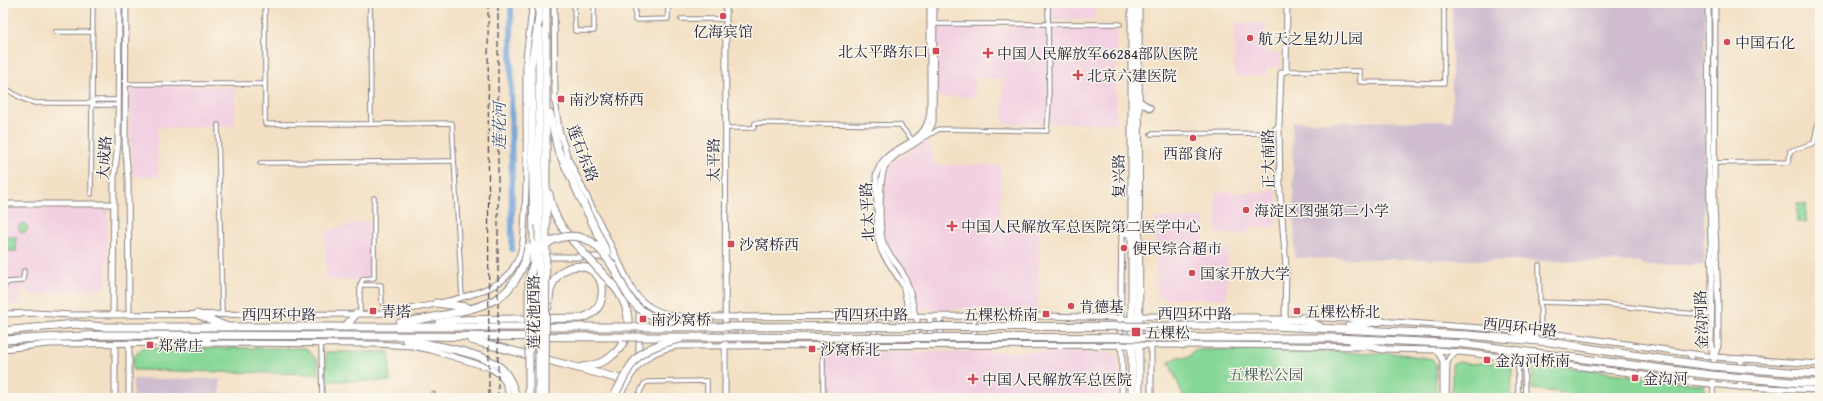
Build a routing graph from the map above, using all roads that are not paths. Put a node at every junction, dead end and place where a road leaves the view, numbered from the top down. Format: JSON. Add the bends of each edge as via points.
{"nodes":[{"id":1,"x":93,"y":3,"type":"edge"},
{"id":2,"x":119,"y":3,"type":"edge"},
{"id":3,"x":126,"y":3,"type":"edge"},
{"id":4,"x":265,"y":3,"type":"edge"},
{"id":5,"x":370,"y":3,"type":"edge"},
{"id":6,"x":532,"y":3,"type":"edge"},
{"id":7,"x":539,"y":3,"type":"edge"},
{"id":8,"x":546,"y":3,"type":"edge"},
{"id":9,"x":554,"y":3,"type":"edge"},
{"id":10,"x":574,"y":3,"type":"edge"},
{"id":11,"x":594,"y":3,"type":"edge"},
{"id":12,"x":635,"y":3,"type":"edge"},
{"id":13,"x":668,"y":3,"type":"edge"},
{"id":14,"x":726,"y":3,"type":"edge"},
{"id":15,"x":930,"y":3,"type":"edge"},
{"id":16,"x":934,"y":3,"type":"edge"},
{"id":17,"x":1048,"y":3,"type":"edge"},
{"id":18,"x":1132,"y":3,"type":"edge"},
{"id":19,"x":1138,"y":3,"type":"edge"},
{"id":20,"x":1287,"y":3,"type":"edge"},
{"id":21,"x":1444,"y":3,"type":"edge"},
{"id":22,"x":1708,"y":3,"type":"edge"},
{"id":23,"x":1714,"y":3,"type":"edge"},
{"id":24,"x":539,"y":16,"type":"junction"},
{"id":25,"x":681,"y":19,"type":"dead end"},
{"id":26,"x":726,"y":19,"type":"junction"},
{"id":27,"x":932,"y":24,"type":"junction"},
{"id":28,"x":1048,"y":24,"type":"junction"},
{"id":29,"x":1120,"y":24,"type":"dead end"},
{"id":30,"x":55,"y":32,"type":"dead end"},
{"id":31,"x":93,"y":32,"type":"junction"},
{"id":32,"x":1286,"y":71,"type":"junction"},
{"id":33,"x":126,"y":84,"type":"junction"},
{"id":34,"x":265,"y":84,"type":"junction"},
{"id":35,"x":3,"y":85,"type":"edge"},
{"id":36,"x":546,"y":94,"type":"junction"},
{"id":37,"x":1139,"y":101,"type":"junction"},
{"id":38,"x":93,"y":103,"type":"junction"},
{"id":39,"x":118,"y":103,"type":"junction"},
{"id":40,"x":1150,"y":108,"type":"dead end"},
{"id":41,"x":1820,"y":111,"type":"edge"},
{"id":42,"x":371,"y":124,"type":"junction"},
{"id":43,"x":218,"y":125,"type":"dead end"},
{"id":44,"x":1279,"y":125,"type":"junction"},
{"id":45,"x":725,"y":128,"type":"junction"},
{"id":46,"x":1151,"y":134,"type":"dead end"},
{"id":47,"x":923,"y":138,"type":"junction"},
{"id":48,"x":914,"y":142,"type":"junction"},
{"id":49,"x":454,"y":161,"type":"junction"},
{"id":50,"x":260,"y":163,"type":"dead end"},
{"id":51,"x":1709,"y":163,"type":"junction"},
{"id":52,"x":546,"y":177,"type":"junction"},
{"id":53,"x":91,"y":194,"type":"dead end"},
{"id":54,"x":374,"y":198,"type":"dead end"},
{"id":55,"x":3,"y":204,"type":"edge"},
{"id":56,"x":114,"y":204,"type":"junction"},
{"id":57,"x":542,"y":225,"type":"junction"},
{"id":58,"x":1122,"y":233,"type":"joint"},
{"id":59,"x":1131,"y":234,"type":"junction"},
{"id":60,"x":531,"y":246,"type":"junction"},
{"id":61,"x":616,"y":257,"type":"junction"},
{"id":62,"x":522,"y":259,"type":"junction"},
{"id":63,"x":1539,"y":265,"type":"dead end"},
{"id":64,"x":614,"y":268,"type":"junction"},
{"id":65,"x":24,"y":271,"type":"dead end"},
{"id":66,"x":360,"y":284,"type":"junction"},
{"id":67,"x":462,"y":296,"type":"junction"},
{"id":68,"x":3,"y":299,"type":"edge"},
{"id":69,"x":639,"y":299,"type":"junction"},
{"id":70,"x":1540,"y":302,"type":"junction"},
{"id":71,"x":382,"y":303,"type":"dead end"},
{"id":72,"x":436,"y":303,"type":"junction"},
{"id":73,"x":478,"y":306,"type":"junction"},
{"id":74,"x":3,"y":314,"type":"edge"},
{"id":75,"x":113,"y":314,"type":"junction"},
{"id":76,"x":129,"y":314,"type":"junction"},
{"id":77,"x":197,"y":314,"type":"junction"},
{"id":78,"x":222,"y":314,"type":"junction"},
{"id":79,"x":358,"y":314,"type":"junction"},
{"id":80,"x":1711,"y":315,"type":"junction"},
{"id":81,"x":710,"y":316,"type":"junction"},
{"id":82,"x":725,"y":316,"type":"junction"},
{"id":83,"x":740,"y":316,"type":"junction"},
{"id":84,"x":914,"y":316,"type":"junction"},
{"id":85,"x":874,"y":317,"type":"junction"},
{"id":86,"x":930,"y":317,"type":"junction"},
{"id":87,"x":940,"y":317,"type":"junction"},
{"id":88,"x":974,"y":317,"type":"junction"},
{"id":89,"x":1285,"y":317,"type":"junction"},
{"id":90,"x":1120,"y":318,"type":"junction"},
{"id":91,"x":546,"y":319,"type":"junction"},
{"id":92,"x":1131,"y":320,"type":"junction"},
{"id":93,"x":1139,"y":320,"type":"junction"},
{"id":94,"x":1381,"y":321,"type":"junction"},
{"id":95,"x":567,"y":322,"type":"junction"},
{"id":96,"x":1184,"y":324,"type":"junction"},
{"id":97,"x":229,"y":327,"type":"junction"},
{"id":98,"x":345,"y":327,"type":"junction"},
{"id":99,"x":386,"y":327,"type":"junction"},
{"id":100,"x":690,"y":327,"type":"junction"},
{"id":101,"x":1320,"y":327,"type":"junction"},
{"id":102,"x":1334,"y":328,"type":"junction"},
{"id":103,"x":1509,"y":330,"type":"junction"},
{"id":104,"x":3,"y":331,"type":"edge"},
{"id":105,"x":1541,"y":333,"type":"junction"},
{"id":106,"x":229,"y":336,"type":"junction"},
{"id":107,"x":690,"y":336,"type":"junction"},
{"id":108,"x":386,"y":337,"type":"junction"},
{"id":109,"x":456,"y":337,"type":"junction"},
{"id":110,"x":1335,"y":338,"type":"junction"},
{"id":111,"x":3,"y":340,"type":"edge"},
{"id":112,"x":1550,"y":342,"type":"junction"},
{"id":113,"x":129,"y":343,"type":"junction"},
{"id":114,"x":185,"y":343,"type":"junction"},
{"id":115,"x":115,"y":344,"type":"junction"},
{"id":116,"x":321,"y":344,"type":"junction"},
{"id":117,"x":875,"y":345,"type":"junction"},
{"id":118,"x":917,"y":345,"type":"junction"},
{"id":119,"x":930,"y":345,"type":"junction"},
{"id":120,"x":941,"y":345,"type":"junction"},
{"id":121,"x":974,"y":345,"type":"junction"},
{"id":122,"x":1131,"y":345,"type":"junction"},
{"id":123,"x":1140,"y":345,"type":"junction"},
{"id":124,"x":1151,"y":345,"type":"junction"},
{"id":125,"x":1184,"y":345,"type":"junction"},
{"id":126,"x":710,"y":346,"type":"junction"},
{"id":127,"x":725,"y":346,"type":"junction"},
{"id":128,"x":740,"y":346,"type":"junction"},
{"id":129,"x":823,"y":346,"type":"junction"},
{"id":130,"x":1120,"y":346,"type":"junction"},
{"id":131,"x":1383,"y":349,"type":"junction"},
{"id":132,"x":3,"y":350,"type":"edge"},
{"id":133,"x":431,"y":350,"type":"junction"},
{"id":134,"x":1438,"y":350,"type":"junction"},
{"id":135,"x":1458,"y":351,"type":"junction"},
{"id":136,"x":471,"y":354,"type":"junction"},
{"id":137,"x":1547,"y":354,"type":"junction"},
{"id":138,"x":1691,"y":354,"type":"junction"},
{"id":139,"x":1714,"y":356,"type":"junction"},
{"id":140,"x":1508,"y":357,"type":"junction"},
{"id":141,"x":1518,"y":359,"type":"junction"},
{"id":142,"x":1741,"y":359,"type":"junction"},
{"id":143,"x":1524,"y":360,"type":"junction"},
{"id":144,"x":639,"y":364,"type":"junction"},
{"id":145,"x":1820,"y":364,"type":"edge"},
{"id":146,"x":572,"y":367,"type":"junction"},
{"id":147,"x":1820,"y":374,"type":"edge"},
{"id":148,"x":628,"y":381,"type":"junction"},
{"id":149,"x":1690,"y":382,"type":"junction"},
{"id":150,"x":1820,"y":383,"type":"edge"},
{"id":151,"x":1713,"y":385,"type":"junction"},
{"id":152,"x":1740,"y":387,"type":"junction"},
{"id":153,"x":1820,"y":390,"type":"edge"},
{"id":154,"x":514,"y":397,"type":"edge"},
{"id":155,"x":115,"y":398,"type":"edge"},
{"id":156,"x":129,"y":398,"type":"edge"},
{"id":157,"x":322,"y":398,"type":"edge"},
{"id":158,"x":529,"y":398,"type":"edge"},
{"id":159,"x":538,"y":398,"type":"edge"},
{"id":160,"x":546,"y":398,"type":"edge"},
{"id":161,"x":613,"y":398,"type":"edge"},
{"id":162,"x":619,"y":398,"type":"edge"},
{"id":163,"x":637,"y":398,"type":"edge"},
{"id":164,"x":707,"y":398,"type":"edge"},
{"id":165,"x":725,"y":398,"type":"edge"},
{"id":166,"x":823,"y":398,"type":"edge"},
{"id":167,"x":1122,"y":398,"type":"edge"},
{"id":168,"x":1132,"y":398,"type":"edge"},
{"id":169,"x":1139,"y":398,"type":"edge"},
{"id":170,"x":1151,"y":398,"type":"edge"},
{"id":171,"x":1443,"y":398,"type":"edge"},
{"id":172,"x":1446,"y":398,"type":"edge"},
{"id":173,"x":1518,"y":398,"type":"edge"},
{"id":174,"x":1525,"y":398,"type":"edge"},
{"id":175,"x":1713,"y":398,"type":"edge"}],
"edges":[{"from":1,"to":31,"type":"street"},
{"from":2,"to":39,"type":"street","name":"大成路"},
{"from":3,"to":33,"type":"street","name":"大成路"},
{"from":4,"to":34,"type":"street"},
{"from":5,"to":42,"type":"street"},
{"from":6,"to":62,"type":"street","via":[[526,61],[527,181]]},
{"from":7,"to":24,"type":"highway"},
{"from":8,"to":36,"type":"highway","name":"莲石东路"},
{"from":9,"to":61,"type":"street","name":"莲石东路","via":[[555,99],[559,130],[568,158]]},
{"from":10,"to":11,"type":"street","via":[[575,31],[594,31]]},
{"from":12,"to":13,"type":"street","via":[[635,20],[668,19]]},
{"from":14,"to":26,"type":"street","name":"太平路"},
{"from":15,"to":27,"type":"street","name":"北太平路"},
{"from":16,"to":27,"type":"street","name":"北太平路"},
{"from":17,"to":28,"type":"street"},
{"from":18,"to":59,"type":"highway","name":"复兴路"},
{"from":19,"to":37,"type":"highway","name":"复兴路"},
{"from":20,"to":32,"type":"street","name":"正大南路"},
{"from":21,"to":32,"type":"street","via":[[1444,83],[1360,82],[1360,71]]},
{"from":22,"to":51,"type":"street","name":"金沟河路"},
{"from":23,"to":139,"type":"street","name":"金沟河路","via":[[1714,203],[1718,346]]},
{"from":24,"to":57,"type":"highway"},
{"from":24,"to":60,"type":"highway","via":[[530,66],[533,207]]},
{"from":25,"to":26,"type":"street"},
{"from":26,"to":45,"type":"street","name":"太平路"},
{"from":27,"to":28,"type":"street"},
{"from":27,"to":47,"type":"street","name":"北太平路","via":[[934,117],[930,131]]},
{"from":27,"to":48,"type":"street","name":"北太平路","via":[[929,119],[926,129]]},
{"from":28,"to":29,"type":"street"},
{"from":28,"to":47,"type":"street","via":[[1047,131],[939,129]]},
{"from":30,"to":31,"type":"street"},
{"from":31,"to":38,"type":"street"},
{"from":32,"to":44,"type":"street","name":"正大南路","via":[[1281,73]]},
{"from":33,"to":34,"type":"street"},
{"from":33,"to":76,"type":"street","name":"大成路"},
{"from":34,"to":42,"type":"street","via":[[265,124]]},
{"from":35,"to":38,"type":"street","via":[[26,101],[35,103]]},
{"from":36,"to":52,"type":"highway","name":"莲石东路"},
{"from":36,"to":64,"type":"highway","bridge":true,"via":[[558,150]]},
{"from":37,"to":40,"type":"main road"},
{"from":37,"to":93,"type":"highway","name":"复兴路"},
{"from":38,"to":39,"type":"street","via":[[95,100]]},
{"from":38,"to":53,"type":"street"},
{"from":39,"to":56,"type":"street","name":"大成路"},
{"from":41,"to":51,"type":"street","via":[[1814,143],[1790,151],[1789,162]]},
{"from":42,"to":49,"type":"street","via":[[452,123]]},
{"from":43,"to":78,"type":"street"},
{"from":44,"to":46,"type":"street","via":[[1266,133]]},
{"from":44,"to":89,"type":"street","name":"正大南路","via":[[1280,192],[1286,267]]},
{"from":45,"to":48,"type":"street","via":[[754,128],[755,123],[900,124]]},
{"from":45,"to":82,"type":"street","name":"太平路"},
{"from":47,"to":48,"type":"street","name":"北太平路"},
{"from":48,"to":84,"type":"street","name":"北太平路","via":[[886,157],[876,176],[877,237],[882,252],[903,284]]},
{"from":49,"to":50,"type":"street"},
{"from":49,"to":67,"type":"street"},
{"from":51,"to":80,"type":"street","name":"金沟河路"},
{"from":52,"to":57,"type":"highway","name":"莲石东路"},
{"from":52,"to":146,"type":"highway","bridge":true,"via":[[554,214],[562,228],[614,285],[627,307],[625,340],[614,354],[607,360],[591,366]]},
{"from":54,"to":66,"type":"street","via":[[374,278],[363,279]]},
{"from":55,"to":56,"type":"street"},
{"from":56,"to":75,"type":"street","name":"大成路"},
{"from":57,"to":91,"type":"highway","name":"莲花池西路","bridge":true},
{"from":57,"to":159,"type":"highway","name":"莲花池西路","bridge":true},
{"from":58,"to":59,"type":"main road"},
{"from":58,"to":90,"type":"street"},
{"from":59,"to":92,"type":"highway","name":"复兴路"},
{"from":60,"to":62,"type":"highway","bridge":true},
{"from":60,"to":159,"type":"highway","bridge":true,"via":[[534,372]]},
{"from":61,"to":62,"type":"street"},
{"from":61,"to":69,"type":"street","name":"西四环中路","via":[[627,282]]},
{"from":62,"to":67,"type":"street","name":"西四环中路","via":[[498,283],[485,291]]},
{"from":62,"to":73,"type":"highway","via":[[521,272],[510,287],[500,296]]},
{"from":63,"to":70,"type":"street"},
{"from":64,"to":100,"type":"highway","bridge":true,"via":[[630,300],[638,309],[658,320]]},
{"from":64,"to":158,"type":"highway","bridge":true,"via":[[594,243],[577,237],[556,239],[543,247],[537,255],[529,285]]},
{"from":65,"to":68,"type":"street","via":[[21,281],[8,282],[4,286]]},
{"from":66,"to":71,"type":"street","via":[[381,285]]},
{"from":66,"to":79,"type":"street"},
{"from":67,"to":72,"type":"street","name":"西四环中路"},
{"from":69,"to":81,"type":"street","name":"西四环中路","via":[[658,312],[669,315]]},
{"from":69,"to":144,"type":"street"},
{"from":70,"to":80,"type":"street","via":[[1604,304]]},
{"from":70,"to":105,"type":"street"},
{"from":72,"to":73,"type":"highway"},
{"from":72,"to":79,"type":"street","name":"西四环中路","via":[[396,311]]},
{"from":73,"to":99,"type":"highway"},
{"from":74,"to":75,"type":"street","name":"西四环中路"},
{"from":75,"to":76,"type":"street","name":"西四环中路"},
{"from":76,"to":77,"type":"street","name":"西四环中路"},
{"from":77,"to":78,"type":"street","name":"西四环中路"},
{"from":77,"to":97,"type":"highway"},
{"from":78,"to":79,"type":"street","name":"西四环中路"},
{"from":79,"to":98,"type":"highway"},
{"from":80,"to":139,"type":"street","name":"金沟河路","via":[[1711,346]]},
{"from":81,"to":82,"type":"street","name":"西四环中路"},
{"from":81,"to":126,"type":"street"},
{"from":82,"to":83,"type":"street","name":"西四环中路"},
{"from":82,"to":127,"type":"street","name":"太平路"},
{"from":83,"to":85,"type":"street","name":"西四环中路"},
{"from":83,"to":128,"type":"street"},
{"from":84,"to":85,"type":"street","name":"西四环中路"},
{"from":84,"to":86,"type":"street","name":"西四环中路"},
{"from":84,"to":118,"type":"street","name":"北太平路"},
{"from":85,"to":117,"type":"street"},
{"from":86,"to":87,"type":"street","name":"西四环中路"},
{"from":86,"to":119,"type":"street"},
{"from":87,"to":88,"type":"street","name":"西四环中路"},
{"from":87,"to":120,"type":"street"},
{"from":88,"to":90,"type":"street","name":"西四环中路"},
{"from":88,"to":121,"type":"street"},
{"from":89,"to":93,"type":"street","name":"西四环中路"},
{"from":89,"to":94,"type":"street","name":"西四环中路"},
{"from":90,"to":92,"type":"street","name":"西四环中路"},
{"from":90,"to":130,"type":"street"},
{"from":91,"to":95,"type":"highway","bridge":true,"via":[[551,288],[556,278],[569,267],[586,267],[594,272],[602,285],[601,303],[597,310],[587,316]]},
{"from":91,"to":160,"type":"highway","name":"莲花池西路","bridge":true},
{"from":92,"to":93,"type":"highway"},
{"from":92,"to":122,"type":"highway","name":"复兴路"},
{"from":93,"to":96,"type":"highway"},
{"from":93,"to":123,"type":"highway","name":"复兴路"},
{"from":94,"to":102,"type":"highway"},
{"from":94,"to":103,"type":"street","name":"西四环中路"},
{"from":95,"to":99,"type":"highway","name":"西四环中路","via":[[456,320],[416,327]]},
{"from":95,"to":100,"type":"highway","name":"西四环中路","bridge":true,"via":[[624,327]]},
{"from":96,"to":101,"type":"highway","via":[[1305,320]]},
{"from":96,"to":125,"type":"highway"},
{"from":97,"to":98,"type":"highway","name":"西四环中路"},
{"from":97,"to":104,"type":"highway","name":"西四环中路","via":[[103,327],[75,324]]},
{"from":98,"to":99,"type":"highway","name":"西四环中路"},
{"from":100,"to":101,"type":"highway","name":"西四环中路","bridge":true},
{"from":101,"to":102,"type":"highway","name":"西四环中路"},
{"from":102,"to":112,"type":"highway","name":"西四环中路"},
{"from":103,"to":105,"type":"street","name":"西四环中路"},
{"from":103,"to":112,"type":"highway"},
{"from":105,"to":138,"type":"street","name":"西四环中路"},
{"from":106,"to":108,"type":"highway","name":"西四环中路"},
{"from":106,"to":111,"type":"highway","name":"西四环中路","via":[[104,335]]},
{"from":106,"to":114,"type":"highway"},
{"from":107,"to":109,"type":"highway","name":"西四环中路","bridge":true},
{"from":107,"to":110,"type":"highway","name":"西四环中路","bridge":true},
{"from":107,"to":161,"type":"highway","bridge":true,"via":[[657,344],[641,354],[629,367]]},
{"from":108,"to":109,"type":"highway","name":"西四环中路"},
{"from":108,"to":136,"type":"highway"},
{"from":109,"to":146,"type":"highway"},
{"from":110,"to":131,"type":"highway"},
{"from":110,"to":137,"type":"highway","name":"西四环中路","via":[[1466,344]]},
{"from":112,"to":147,"type":"highway","name":"西四环中路","bridge":true,"via":[[1711,366]]},
{"from":113,"to":114,"type":"street","name":"西四环中路"},
{"from":113,"to":115,"type":"street","name":"西四环中路"},
{"from":113,"to":156,"type":"street"},
{"from":114,"to":116,"type":"street","name":"西四环中路"},
{"from":115,"to":132,"type":"street","name":"西四环中路","via":[[49,344]]},
{"from":115,"to":155,"type":"street"},
{"from":116,"to":133,"type":"street","name":"西四环中路","via":[[394,345]]},
{"from":116,"to":157,"type":"street"},
{"from":117,"to":118,"type":"street","name":"西四环中路"},
{"from":117,"to":129,"type":"street","name":"西四环中路"},
{"from":118,"to":119,"type":"street","name":"西四环中路"},
{"from":119,"to":120,"type":"street","name":"西四环中路"},
{"from":120,"to":121,"type":"street","name":"西四环中路"},
{"from":121,"to":130,"type":"street","name":"西四环中路"},
{"from":122,"to":123,"type":"street","name":"西四环中路"},
{"from":122,"to":130,"type":"street","name":"西四环中路"},
{"from":122,"to":168,"type":"highway","name":"复兴路"},
{"from":123,"to":124,"type":"street","name":"西四环中路"},
{"from":123,"to":169,"type":"highway","name":"复兴路"},
{"from":124,"to":125,"type":"street","name":"西四环中路"},
{"from":124,"to":170,"type":"street"},
{"from":125,"to":131,"type":"street","name":"西四环中路"},
{"from":126,"to":127,"type":"street","name":"西四环中路"},
{"from":126,"to":144,"type":"street","name":"西四环中路","via":[[664,348]]},
{"from":127,"to":128,"type":"street","name":"西四环中路"},
{"from":127,"to":165,"type":"street"},
{"from":128,"to":129,"type":"street","name":"西四环中路"},
{"from":129,"to":166,"type":"street"},
{"from":130,"to":167,"type":"street"},
{"from":131,"to":134,"type":"street","name":"西四环中路"},
{"from":133,"to":136,"type":"highway"},
{"from":133,"to":154,"type":"street","name":"西四环中路","via":[[490,368],[499,374]]},
{"from":134,"to":135,"type":"street","name":"西四环中路"},
{"from":134,"to":171,"type":"street","via":[[1443,361]]},
{"from":135,"to":140,"type":"street","name":"西四环中路"},
{"from":135,"to":172,"type":"street","via":[[1447,363]]},
{"from":136,"to":154,"type":"highway","via":[[487,360],[502,370],[508,377]]},
{"from":137,"to":140,"type":"highway"},
{"from":137,"to":150,"type":"highway","name":"西四环中路","bridge":true,"via":[[1711,375]]},
{"from":138,"to":139,"type":"street","name":"西四环中路"},
{"from":138,"to":149,"type":"street"},
{"from":139,"to":142,"type":"street","name":"西四环中路"},
{"from":139,"to":151,"type":"street"},
{"from":140,"to":141,"type":"street","name":"西四环中路"},
{"from":141,"to":143,"type":"street","name":"西四环中路"},
{"from":141,"to":173,"type":"street"},
{"from":142,"to":145,"type":"street","name":"西四环中路"},
{"from":142,"to":152,"type":"street"},
{"from":143,"to":149,"type":"street","name":"西四环中路"},
{"from":143,"to":174,"type":"street"},
{"from":144,"to":148,"type":"street","name":"西四环中路"},
{"from":146,"to":148,"type":"highway"},
{"from":148,"to":162,"type":"street","name":"西四环中路"},
{"from":149,"to":151,"type":"street","name":"西四环中路"},
{"from":151,"to":152,"type":"street","name":"西四环中路"},
{"from":151,"to":175,"type":"street"},
{"from":152,"to":153,"type":"street","name":"西四环中路"},
{"from":163,"to":164,"type":"street","via":[[647,382],[707,380]]}]}
